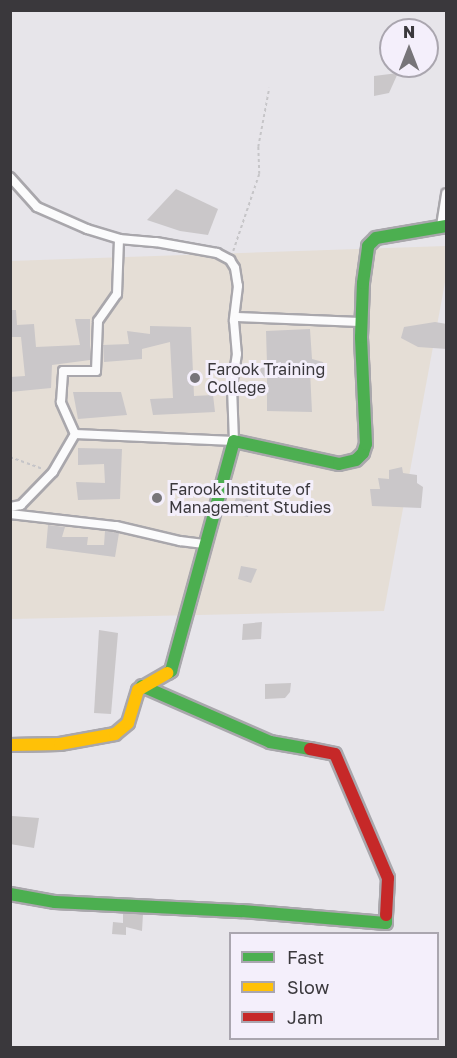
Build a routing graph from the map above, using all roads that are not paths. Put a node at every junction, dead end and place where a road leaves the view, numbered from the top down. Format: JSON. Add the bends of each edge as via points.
{"nodes":[{"id":1,"x":10,"y":177,"type":"edge"},
{"id":2,"x":447,"y":193,"type":"edge"},
{"id":3,"x":444,"y":226,"type":"edge"},
{"id":4,"x":119,"y":239,"type":"junction"},
{"id":5,"x":235,"y":317,"type":"junction"},
{"id":6,"x":362,"y":322,"type":"junction"},
{"id":7,"x":75,"y":434,"type":"junction"},
{"id":8,"x":234,"y":441,"type":"junction"},
{"id":9,"x":10,"y":507,"type":"edge"},
{"id":10,"x":10,"y":514,"type":"edge"},
{"id":11,"x":206,"y":544,"type":"junction"},
{"id":12,"x":142,"y":686,"type":"junction"},
{"id":13,"x":10,"y":745,"type":"edge"},
{"id":14,"x":10,"y":894,"type":"edge"}],
"edges":[{"from":1,"to":4,"type":"street","via":[[37,207]]},
{"from":2,"to":3,"type":"street"},
{"from":3,"to":6,"type":"main road","via":[[376,238],[368,246]]},
{"from":4,"to":5,"type":"street","via":[[188,246],[230,260],[238,286]]},
{"from":4,"to":7,"type":"street","via":[[117,294],[98,321],[96,371],[63,371],[61,402]]},
{"from":5,"to":6,"type":"street"},
{"from":5,"to":8,"type":"street"},
{"from":6,"to":8,"type":"main road","via":[[366,444],[356,460],[339,464]]},
{"from":7,"to":8,"type":"street"},
{"from":7,"to":9,"type":"street","via":[[53,472],[21,505]]},
{"from":8,"to":11,"type":"main road"},
{"from":10,"to":11,"type":"street","via":[[116,525]]},
{"from":11,"to":12,"type":"main road","via":[[171,671]]},
{"from":12,"to":13,"type":"main road","via":[[128,723],[115,734],[60,744]]},
{"from":12,"to":14,"type":"main road","via":[[270,742],[334,754],[388,878],[386,923],[55,902]]}]}
